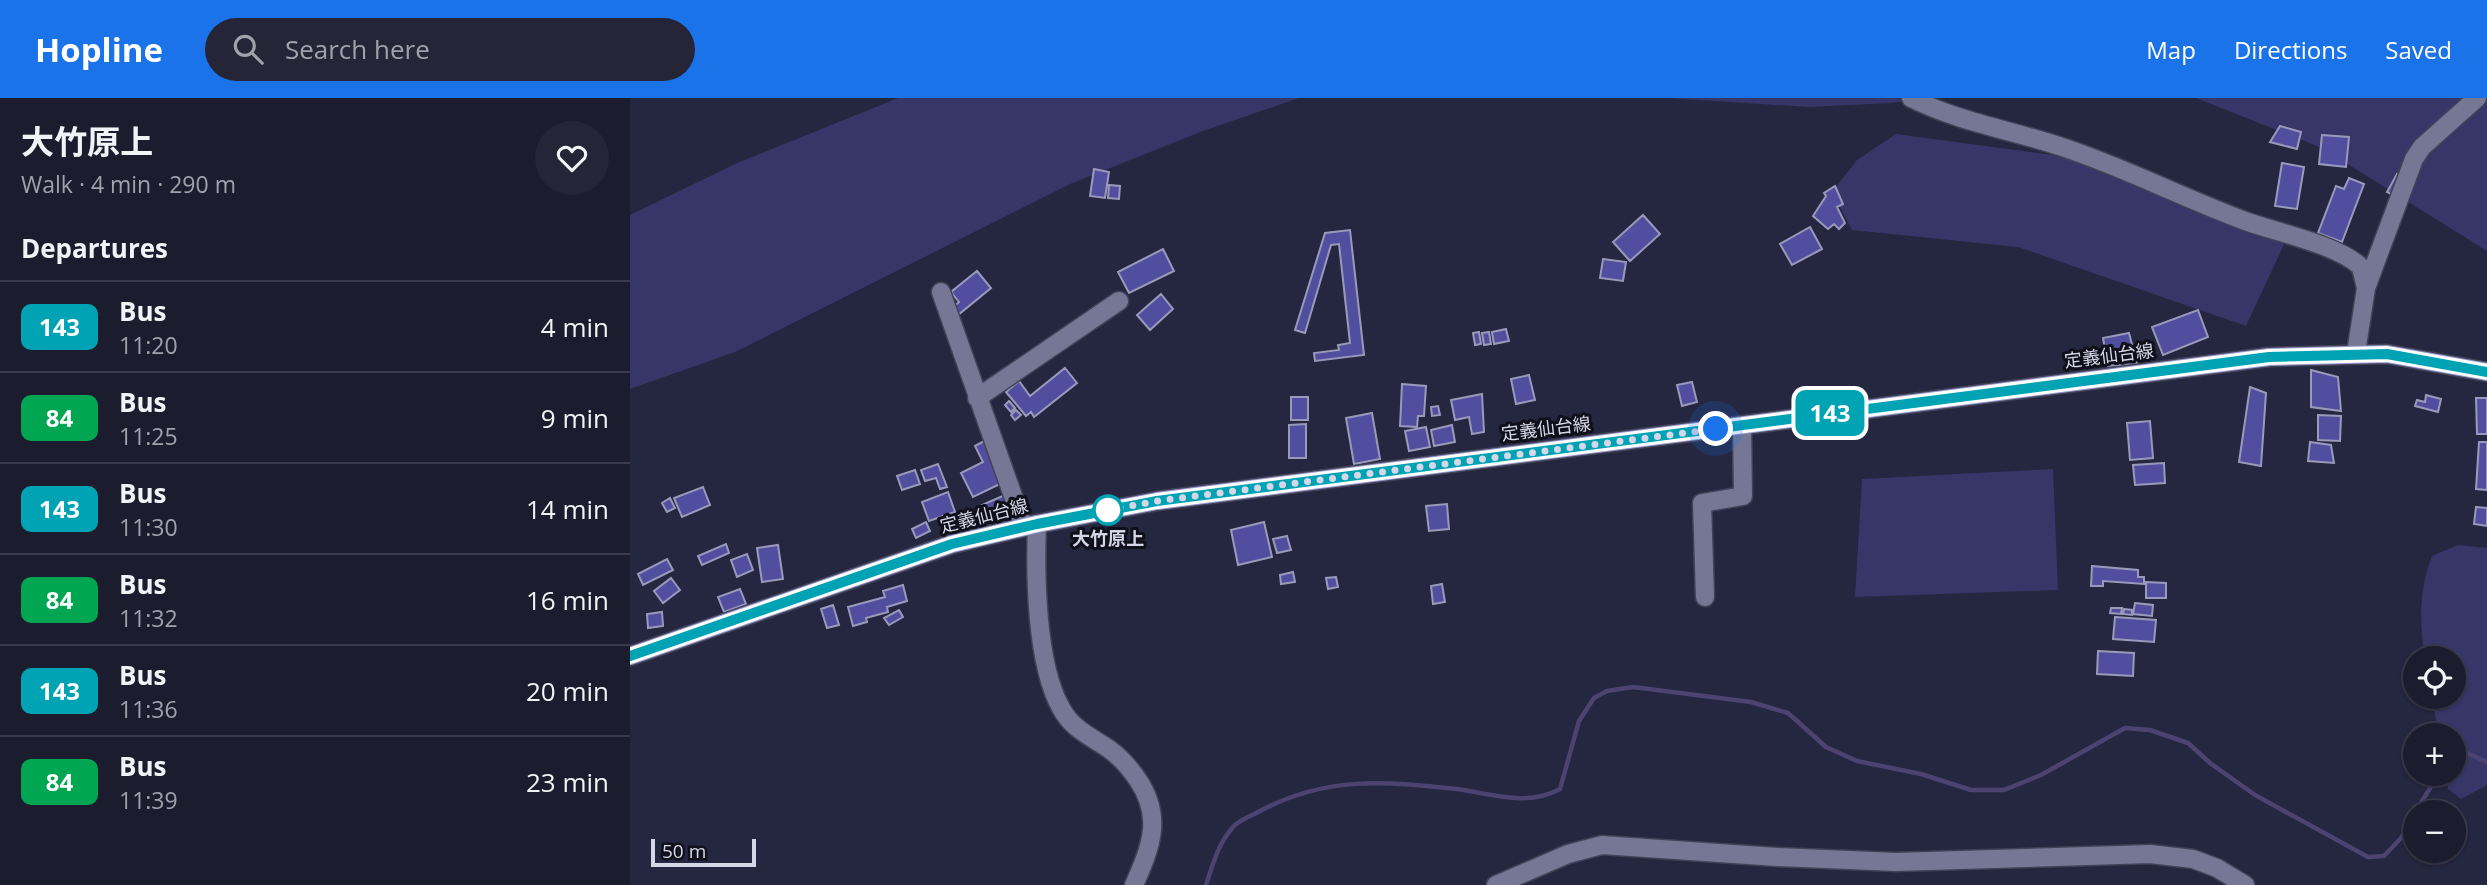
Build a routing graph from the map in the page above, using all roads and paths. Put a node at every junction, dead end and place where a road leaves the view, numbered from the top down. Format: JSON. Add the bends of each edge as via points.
{"nodes":[{"id":1,"x":1910,"y":98,"type":"edge"},
{"id":2,"x":2477,"y":98,"type":"edge"},
{"id":3,"x":2366,"y":288,"type":"junction"},
{"id":4,"x":941,"y":292,"type":"dead end"},
{"id":5,"x":1119,"y":302,"type":"dead end"},
{"id":6,"x":2356,"y":353,"type":"junction"},
{"id":7,"x":2487,"y":372,"type":"edge"},
{"id":8,"x":977,"y":398,"type":"junction"},
{"id":9,"x":1742,"y":426,"type":"junction"},
{"id":10,"x":1030,"y":525,"type":"junction"},
{"id":11,"x":1705,"y":597,"type":"dead end"},
{"id":12,"x":630,"y":656,"type":"edge"},
{"id":13,"x":1134,"y":885,"type":"edge"},
{"id":14,"x":1496,"y":885,"type":"edge"},
{"id":15,"x":2245,"y":885,"type":"edge"}],
"edges":[{"from":1,"to":3,"type":"street","via":[[1960,119],[2029,136],[2118,167],[2191,202],[2331,251],[2361,267]]},
{"from":2,"to":3,"type":"street","via":[[2414,159]]},
{"from":3,"to":6,"type":"street"},
{"from":4,"to":8,"type":"street"},
{"from":5,"to":8,"type":"street"},
{"from":6,"to":7,"type":"main road","name":"定義仙台線"},
{"from":6,"to":9,"type":"main road","name":"定義仙台線","via":[[2269,357]]},
{"from":8,"to":10,"type":"street"},
{"from":9,"to":10,"type":"main road","name":"定義仙台線","via":[[1157,501]]},
{"from":9,"to":11,"type":"street","via":[[1743,496],[1702,503]]},
{"from":10,"to":12,"type":"main road","name":"定義仙台線","via":[[952,544]]},
{"from":10,"to":13,"type":"street","via":[[1035,587],[1055,696],[1086,737],[1108,748],[1130,769],[1152,806],[1152,841]]},
{"from":14,"to":15,"type":"street","via":[[1568,854],[1602,845],[1896,862],[2150,854],[2193,859]]}]}
